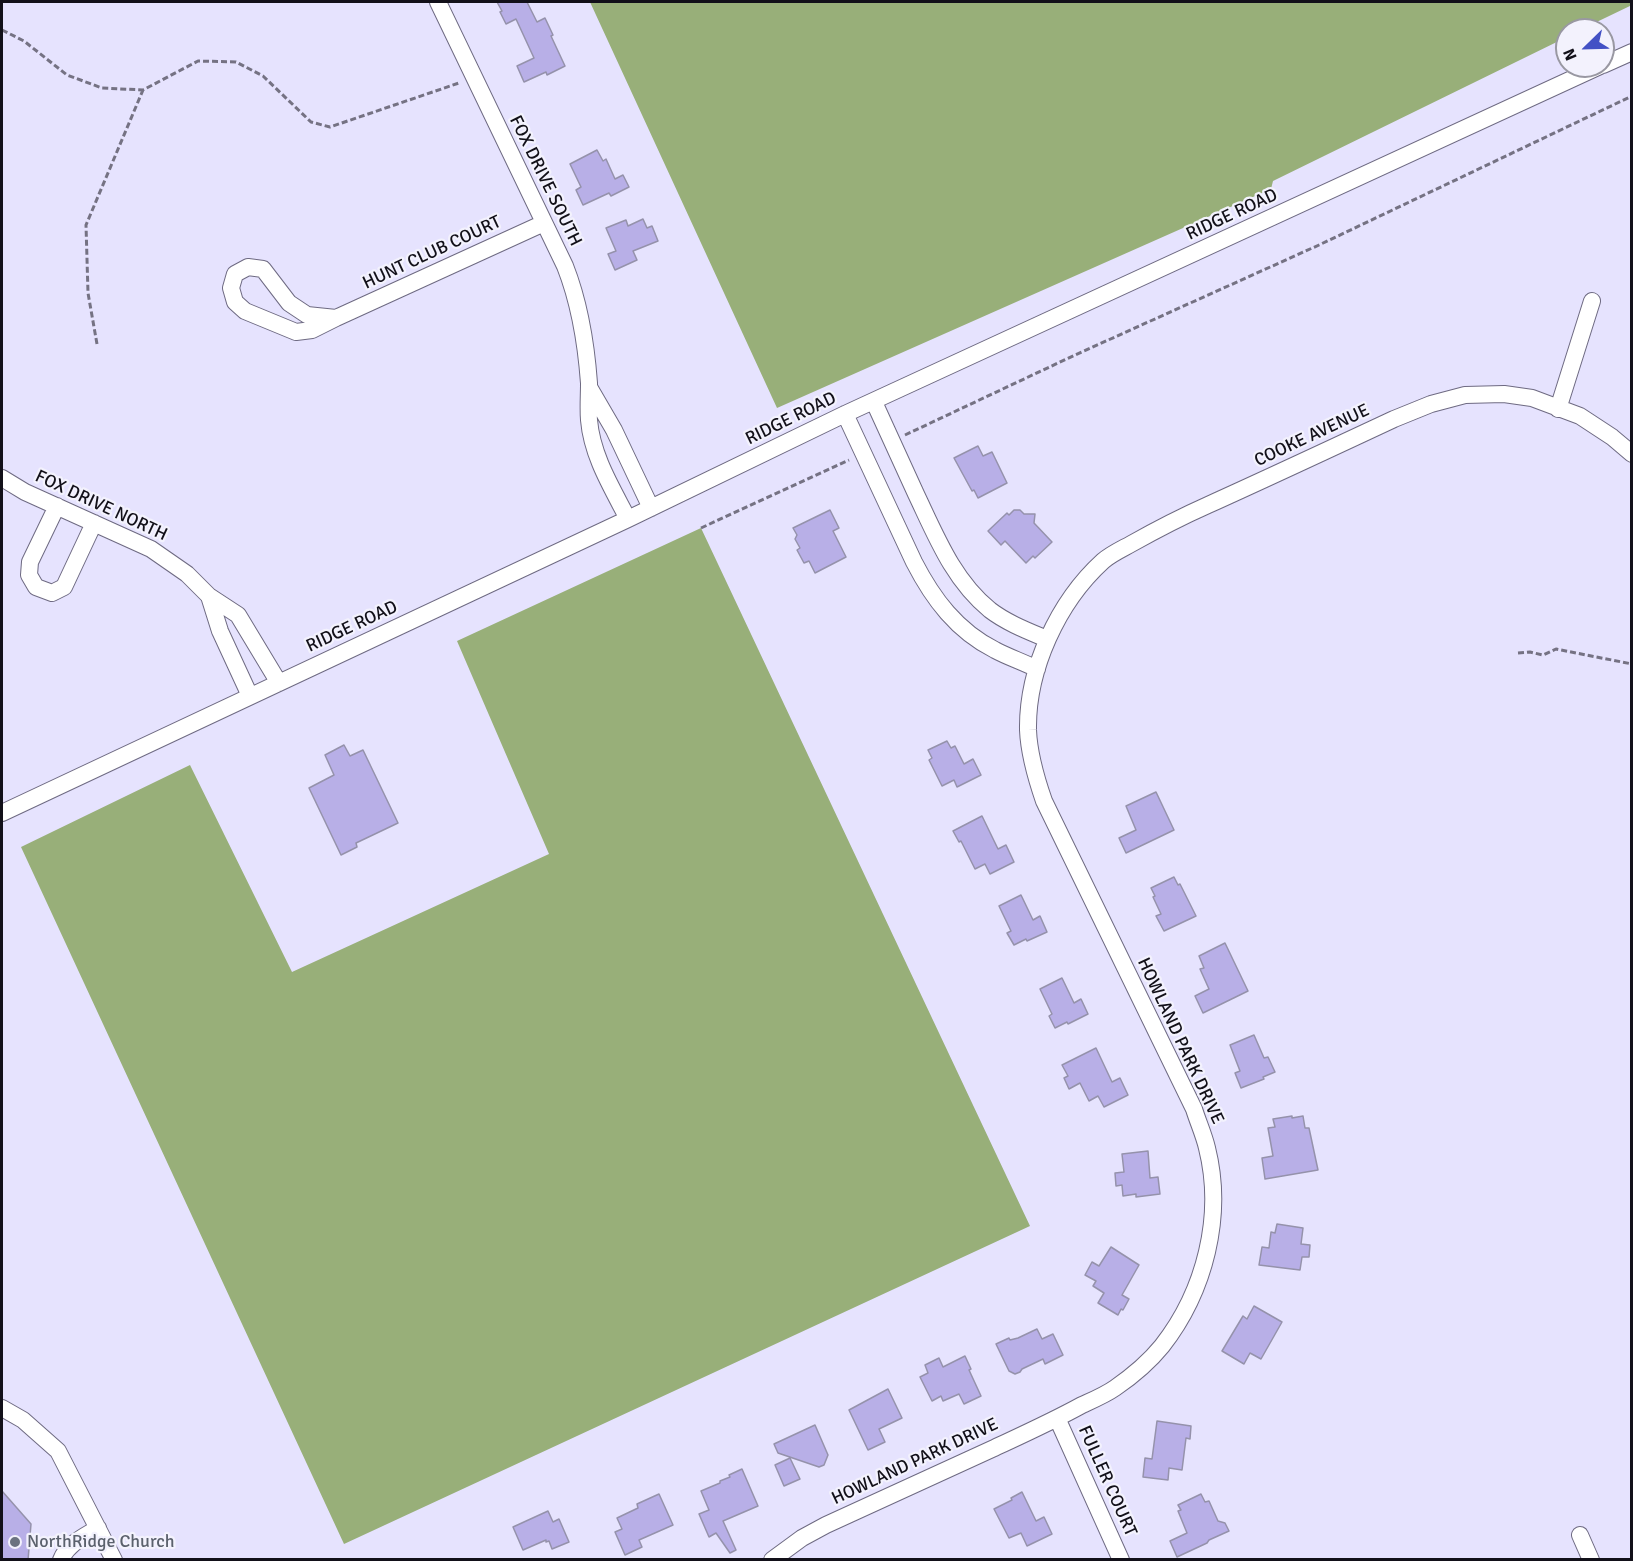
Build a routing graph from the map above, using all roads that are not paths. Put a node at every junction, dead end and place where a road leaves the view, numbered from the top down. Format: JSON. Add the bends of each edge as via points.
{"nodes":[{"id":1,"x":438,"y":2,"type":"edge"},
{"id":2,"x":1632,"y":52,"type":"edge"},
{"id":3,"x":1615,"y":59,"type":"edge"},
{"id":4,"x":1574,"y":78,"type":"edge"},
{"id":5,"x":544,"y":223,"type":"junction"},
{"id":6,"x":1592,"y":301,"type":"dead end"},
{"id":7,"x":336,"y":318,"type":"junction"},
{"id":8,"x":589,"y":386,"type":"junction"},
{"id":9,"x":874,"y":402,"type":"junction"},
{"id":10,"x":1558,"y":409,"type":"junction"},
{"id":11,"x":845,"y":414,"type":"junction"},
{"id":12,"x":1632,"y":454,"type":"edge"},
{"id":13,"x":2,"y":478,"type":"edge"},
{"id":14,"x":57,"y":506,"type":"junction"},
{"id":15,"x":651,"y":508,"type":"junction"},
{"id":16,"x":628,"y":519,"type":"junction"},
{"id":17,"x":94,"y":524,"type":"junction"},
{"id":18,"x":209,"y":596,"type":"junction"},
{"id":19,"x":1047,"y":639,"type":"junction"},
{"id":20,"x":1037,"y":669,"type":"junction"},
{"id":21,"x":279,"y":682,"type":"junction"},
{"id":22,"x":250,"y":696,"type":"junction"},
{"id":23,"x":2,"y":813,"type":"edge"},
{"id":24,"x":2,"y":1408,"type":"edge"},
{"id":25,"x":1057,"y":1419,"type":"junction"},
{"id":26,"x":98,"y":1528,"type":"junction"},
{"id":27,"x":1580,"y":1535,"type":"dead end"},
{"id":28,"x":61,"y":1560,"type":"edge"},
{"id":29,"x":114,"y":1560,"type":"edge"},
{"id":30,"x":772,"y":1560,"type":"edge"},
{"id":31,"x":1121,"y":1560,"type":"edge"},
{"id":32,"x":1592,"y":1560,"type":"edge"}],
"edges":[{"from":1,"to":5,"type":"street","name":"FOX DRIVE SOUTH"},
{"from":2,"to":3,"type":"street","name":"RIDGE ROAD"},
{"from":4,"to":9,"type":"street","name":"RIDGE ROAD"},
{"from":5,"to":7,"type":"street","name":"HUNT CLUB COURT"},
{"from":5,"to":8,"type":"street","name":"FOX DRIVE SOUTH","via":[[576,296]]},
{"from":6,"to":10,"type":"street"},
{"from":7,"to":7,"type":"street","name":"HUNT CLUB COURT","via":[[307,315],[289,303],[262,269],[248,267],[235,274],[231,288],[235,302],[245,311],[296,332],[312,330]]},
{"from":8,"to":15,"type":"street","name":"FOX DRIVE SOUTH"},
{"from":8,"to":16,"type":"street","name":"FOX DRIVE SOUTH","via":[[589,421],[597,455]]},
{"from":9,"to":11,"type":"street","name":"RIDGE ROAD"},
{"from":9,"to":19,"type":"street","via":[[954,570],[991,610],[1015,626]]},
{"from":10,"to":12,"type":"street","name":"COOKE AVENUE","via":[[1594,424]]},
{"from":10,"to":19,"type":"street","name":"COOKE AVENUE","via":[[1532,398],[1465,395],[1394,419],[1173,521],[1106,558],[1065,605]]},
{"from":11,"to":15,"type":"street","name":"RIDGE ROAD"},
{"from":11,"to":20,"type":"street","via":[[923,580],[948,615],[993,649]]},
{"from":13,"to":14,"type":"street","name":"FOX DRIVE NORTH"},
{"from":14,"to":17,"type":"street","name":"FOX DRIVE NORTH"},
{"from":14,"to":17,"type":"street","via":[[30,562],[29,575],[36,587],[52,593],[64,587]]},
{"from":15,"to":16,"type":"street","name":"RIDGE ROAD"},
{"from":16,"to":21,"type":"street","name":"RIDGE ROAD"},
{"from":17,"to":18,"type":"street","name":"FOX DRIVE NORTH","via":[[151,549],[187,574]]},
{"from":18,"to":21,"type":"street","name":"FOX DRIVE NORTH","via":[[238,615]]},
{"from":18,"to":22,"type":"street","name":"FOX DRIVE NORTH","via":[[219,631]]},
{"from":19,"to":20,"type":"street","name":"HOWLAND PARK DRIVE"},
{"from":20,"to":25,"type":"street","name":"HOWLAND PARK DRIVE","via":[[1028,730],[1036,778],[1054,823],[1194,1109],[1207,1149],[1213,1199],[1203,1268],[1167,1339],[1113,1390]]},
{"from":21,"to":22,"type":"street","name":"RIDGE ROAD"},
{"from":22,"to":23,"type":"street","name":"RIDGE ROAD"},
{"from":24,"to":26,"type":"street","via":[[23,1420],[58,1451]]},
{"from":25,"to":30,"type":"street","name":"HOWLAND PARK DRIVE","via":[[826,1525]]},
{"from":25,"to":31,"type":"street","name":"FULLER COURT"},
{"from":26,"to":28,"type":"street","via":[[77,1540]]},
{"from":26,"to":29,"type":"street"},
{"from":27,"to":32,"type":"street"}]}
